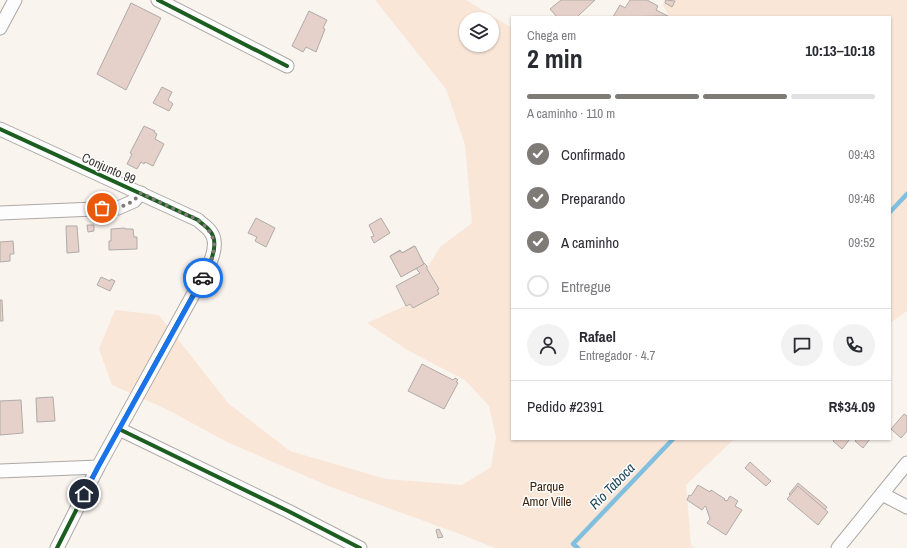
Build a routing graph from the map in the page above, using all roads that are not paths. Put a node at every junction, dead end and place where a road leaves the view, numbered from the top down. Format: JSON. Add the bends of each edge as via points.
{"nodes":[{"id":1,"x":16,"y":0,"type":"edge"},
{"id":2,"x":158,"y":0,"type":"edge"},
{"id":3,"x":0,"y":28,"type":"edge"},
{"id":4,"x":287,"y":66,"type":"dead end"},
{"id":5,"x":0,"y":129,"type":"edge"},
{"id":6,"x":141,"y":193,"type":"junction"},
{"id":7,"x":0,"y":213,"type":"edge"},
{"id":8,"x":119,"y":429,"type":"junction"},
{"id":9,"x":907,"y":463,"type":"edge"},
{"id":10,"x":98,"y":467,"type":"junction"},
{"id":11,"x":0,"y":471,"type":"edge"},
{"id":12,"x":882,"y":494,"type":"junction"},
{"id":13,"x":907,"y":507,"type":"edge"},
{"id":14,"x":57,"y":548,"type":"edge"},
{"id":15,"x":360,"y":548,"type":"edge"},
{"id":16,"x":838,"y":548,"type":"edge"}],
"edges":[{"from":1,"to":3,"type":"street"},
{"from":2,"to":4,"type":"street"},
{"from":5,"to":6,"type":"street","name":"Conjunto 99"},
{"from":6,"to":7,"type":"street","via":[[134,201],[118,208]]},
{"from":6,"to":8,"type":"street","name":"Conjunto 99","via":[[198,220],[211,232],[214,253]]},
{"from":8,"to":10,"type":"street","name":"Conjunto 99"},
{"from":8,"to":15,"type":"street"},
{"from":9,"to":12,"type":"street"},
{"from":10,"to":11,"type":"street"},
{"from":10,"to":14,"type":"street","name":"Conjunto 99"},
{"from":12,"to":13,"type":"street"},
{"from":12,"to":16,"type":"street"}]}
